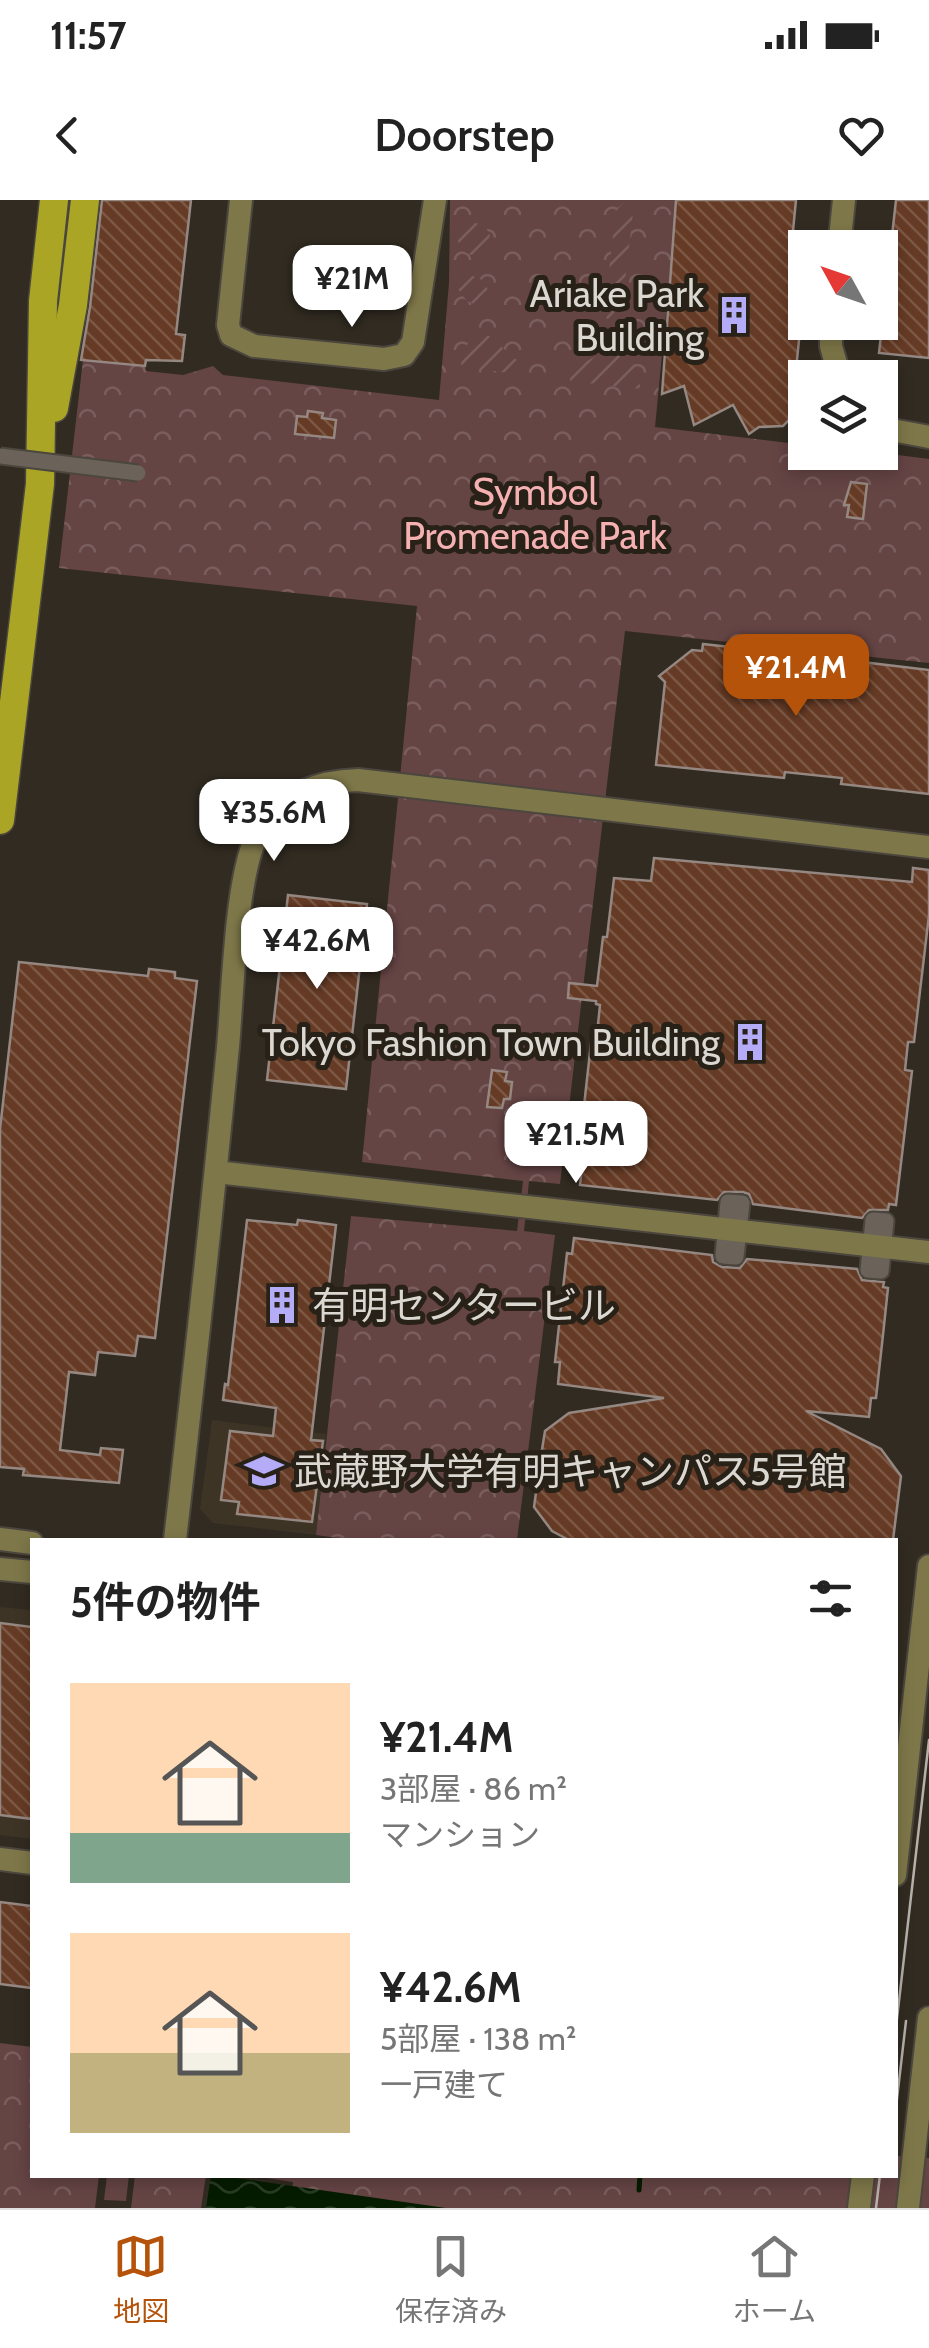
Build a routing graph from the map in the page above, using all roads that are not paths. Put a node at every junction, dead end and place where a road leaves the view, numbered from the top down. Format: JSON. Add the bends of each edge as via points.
{"nodes":[{"id":1,"x":54,"y":200,"type":"edge"},
{"id":2,"x":86,"y":200,"type":"edge"},
{"id":3,"x":241,"y":200,"type":"edge"},
{"id":4,"x":435,"y":200,"type":"edge"},
{"id":5,"x":844,"y":200,"type":"edge"},
{"id":6,"x":840,"y":230,"type":"edge"},
{"id":7,"x":898,"y":431,"type":"edge"},
{"id":8,"x":929,"y":437,"type":"edge"},
{"id":9,"x":0,"y":456,"type":"edge"},
{"id":10,"x":138,"y":473,"type":"dead end"},
{"id":11,"x":40,"y":484,"type":"junction"},
{"id":12,"x":0,"y":820,"type":"edge"},
{"id":13,"x":929,"y":848,"type":"edge"},
{"id":14,"x":216,"y":1172,"type":"junction"},
{"id":15,"x":929,"y":1252,"type":"edge"},
{"id":16,"x":0,"y":1538,"type":"edge"},
{"id":17,"x":175,"y":1538,"type":"edge"},
{"id":18,"x":30,"y":1543,"type":"edge"},
{"id":19,"x":929,"y":1566,"type":"edge"},
{"id":20,"x":0,"y":1569,"type":"edge"},
{"id":21,"x":30,"y":1572,"type":"edge"},
{"id":22,"x":913,"y":1692,"type":"edge"},
{"id":23,"x":911,"y":1729,"type":"edge"},
{"id":24,"x":898,"y":1848,"type":"edge"},
{"id":25,"x":0,"y":1859,"type":"edge"},
{"id":26,"x":30,"y":1863,"type":"edge"},
{"id":27,"x":929,"y":2018,"type":"edge"},
{"id":28,"x":863,"y":2178,"type":"edge"},
{"id":29,"x":860,"y":2208,"type":"edge"},
{"id":30,"x":908,"y":2208,"type":"edge"}],
"edges":[{"from":1,"to":11,"type":"highway","via":[[43,300]]},
{"from":2,"to":11,"type":"highway"},
{"from":3,"to":4,"type":"street","via":[[231,335],[254,346],[392,359],[409,349],[416,333]]},
{"from":5,"to":6,"type":"street"},
{"from":7,"to":8,"type":"street"},
{"from":9,"to":10,"type":"street","bridge":true},
{"from":11,"to":12,"type":"highway"},
{"from":13,"to":14,"type":"street","via":[[358,780],[305,790],[262,826],[247,863]]},
{"from":14,"to":15,"type":"street"},
{"from":14,"to":17,"type":"street"},
{"from":16,"to":18,"type":"street"},
{"from":19,"to":22,"type":"street"},
{"from":20,"to":21,"type":"street"},
{"from":22,"to":23,"type":"street"},
{"from":23,"to":24,"type":"street"},
{"from":25,"to":26,"type":"street"},
{"from":27,"to":30,"type":"street"},
{"from":28,"to":29,"type":"street"}]}
